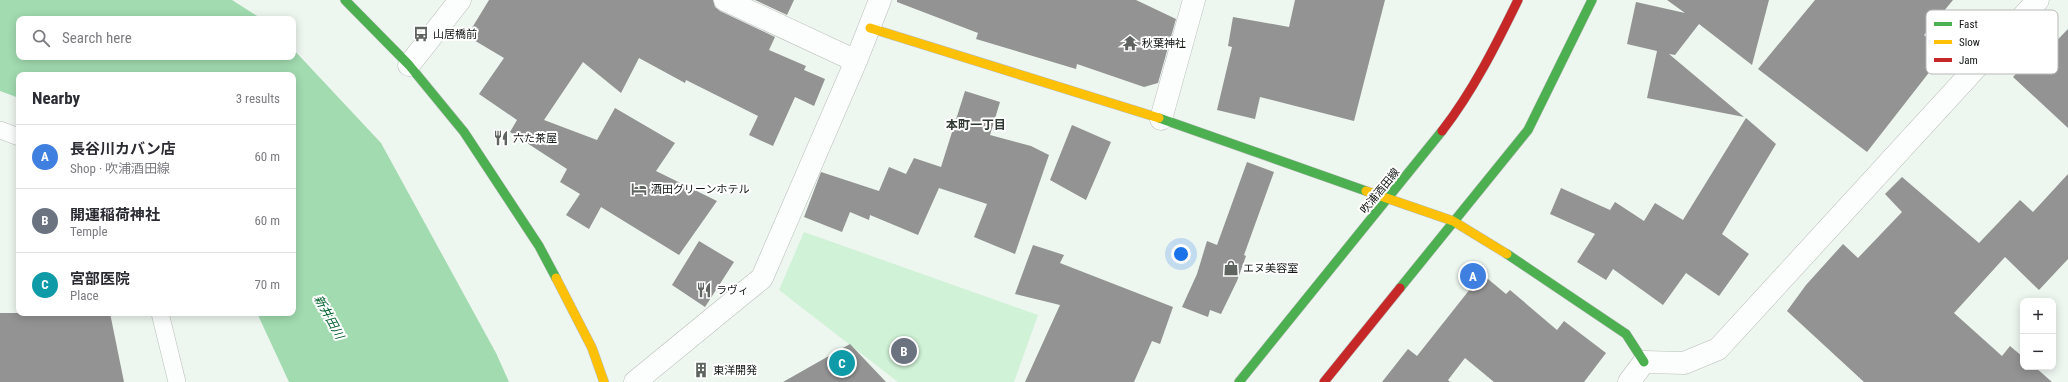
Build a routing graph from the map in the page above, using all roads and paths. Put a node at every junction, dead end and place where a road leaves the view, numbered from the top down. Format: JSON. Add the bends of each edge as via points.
{"nodes":[{"id":1,"x":345,"y":0,"type":"edge"},
{"id":2,"x":460,"y":0,"type":"edge"},
{"id":3,"x":726,"y":0,"type":"edge"},
{"id":4,"x":880,"y":0,"type":"edge"},
{"id":5,"x":1194,"y":0,"type":"edge"},
{"id":6,"x":1518,"y":0,"type":"edge"},
{"id":7,"x":1592,"y":0,"type":"edge"},
{"id":8,"x":2038,"y":0,"type":"edge"},
{"id":9,"x":2029,"y":10,"type":"edge"},
{"id":10,"x":870,"y":28,"type":"junction"},
{"id":11,"x":856,"y":61,"type":"junction"},
{"id":12,"x":409,"y":65,"type":"junction"},
{"id":13,"x":1970,"y":74,"type":"edge"},
{"id":14,"x":1161,"y":119,"type":"junction"},
{"id":15,"x":0,"y":130,"type":"edge"},
{"id":16,"x":16,"y":136,"type":"edge"},
{"id":17,"x":1389,"y":199,"type":"junction"},
{"id":18,"x":1453,"y":221,"type":"junction"},
{"id":19,"x":161,"y":316,"type":"edge"},
{"id":20,"x":1644,"y":362,"type":"junction"},
{"id":21,"x":177,"y":382,"type":"edge"},
{"id":22,"x":604,"y":382,"type":"edge"},
{"id":23,"x":635,"y":382,"type":"edge"},
{"id":24,"x":1239,"y":382,"type":"edge"},
{"id":25,"x":1324,"y":382,"type":"edge"},
{"id":26,"x":1629,"y":382,"type":"edge"}],
"edges":[{"from":1,"to":12,"type":"street"},
{"from":2,"to":12,"type":"street"},
{"from":3,"to":11,"type":"street"},
{"from":4,"to":10,"type":"street"},
{"from":5,"to":14,"type":"street"},
{"from":6,"to":17,"type":"street","name":"吹浦酒田線","via":[[1493,50],[1454,116]]},
{"from":7,"to":18,"type":"street","via":[[1528,130]]},
{"from":8,"to":9,"type":"street"},
{"from":10,"to":11,"type":"street"},
{"from":10,"to":14,"type":"street"},
{"from":11,"to":23,"type":"street","via":[[762,278]]},
{"from":12,"to":22,"type":"street","via":[[464,132],[538,246],[592,348]]},
{"from":13,"to":20,"type":"street","via":[[1718,349],[1684,363]]},
{"from":14,"to":17,"type":"street"},
{"from":15,"to":16,"type":"lane"},
{"from":17,"to":18,"type":"street"},
{"from":17,"to":24,"type":"street","name":"吹浦酒田線"},
{"from":18,"to":20,"type":"street","via":[[1626,334]]},
{"from":18,"to":25,"type":"street"},
{"from":19,"to":21,"type":"lane"},
{"from":20,"to":26,"type":"street"}]}
